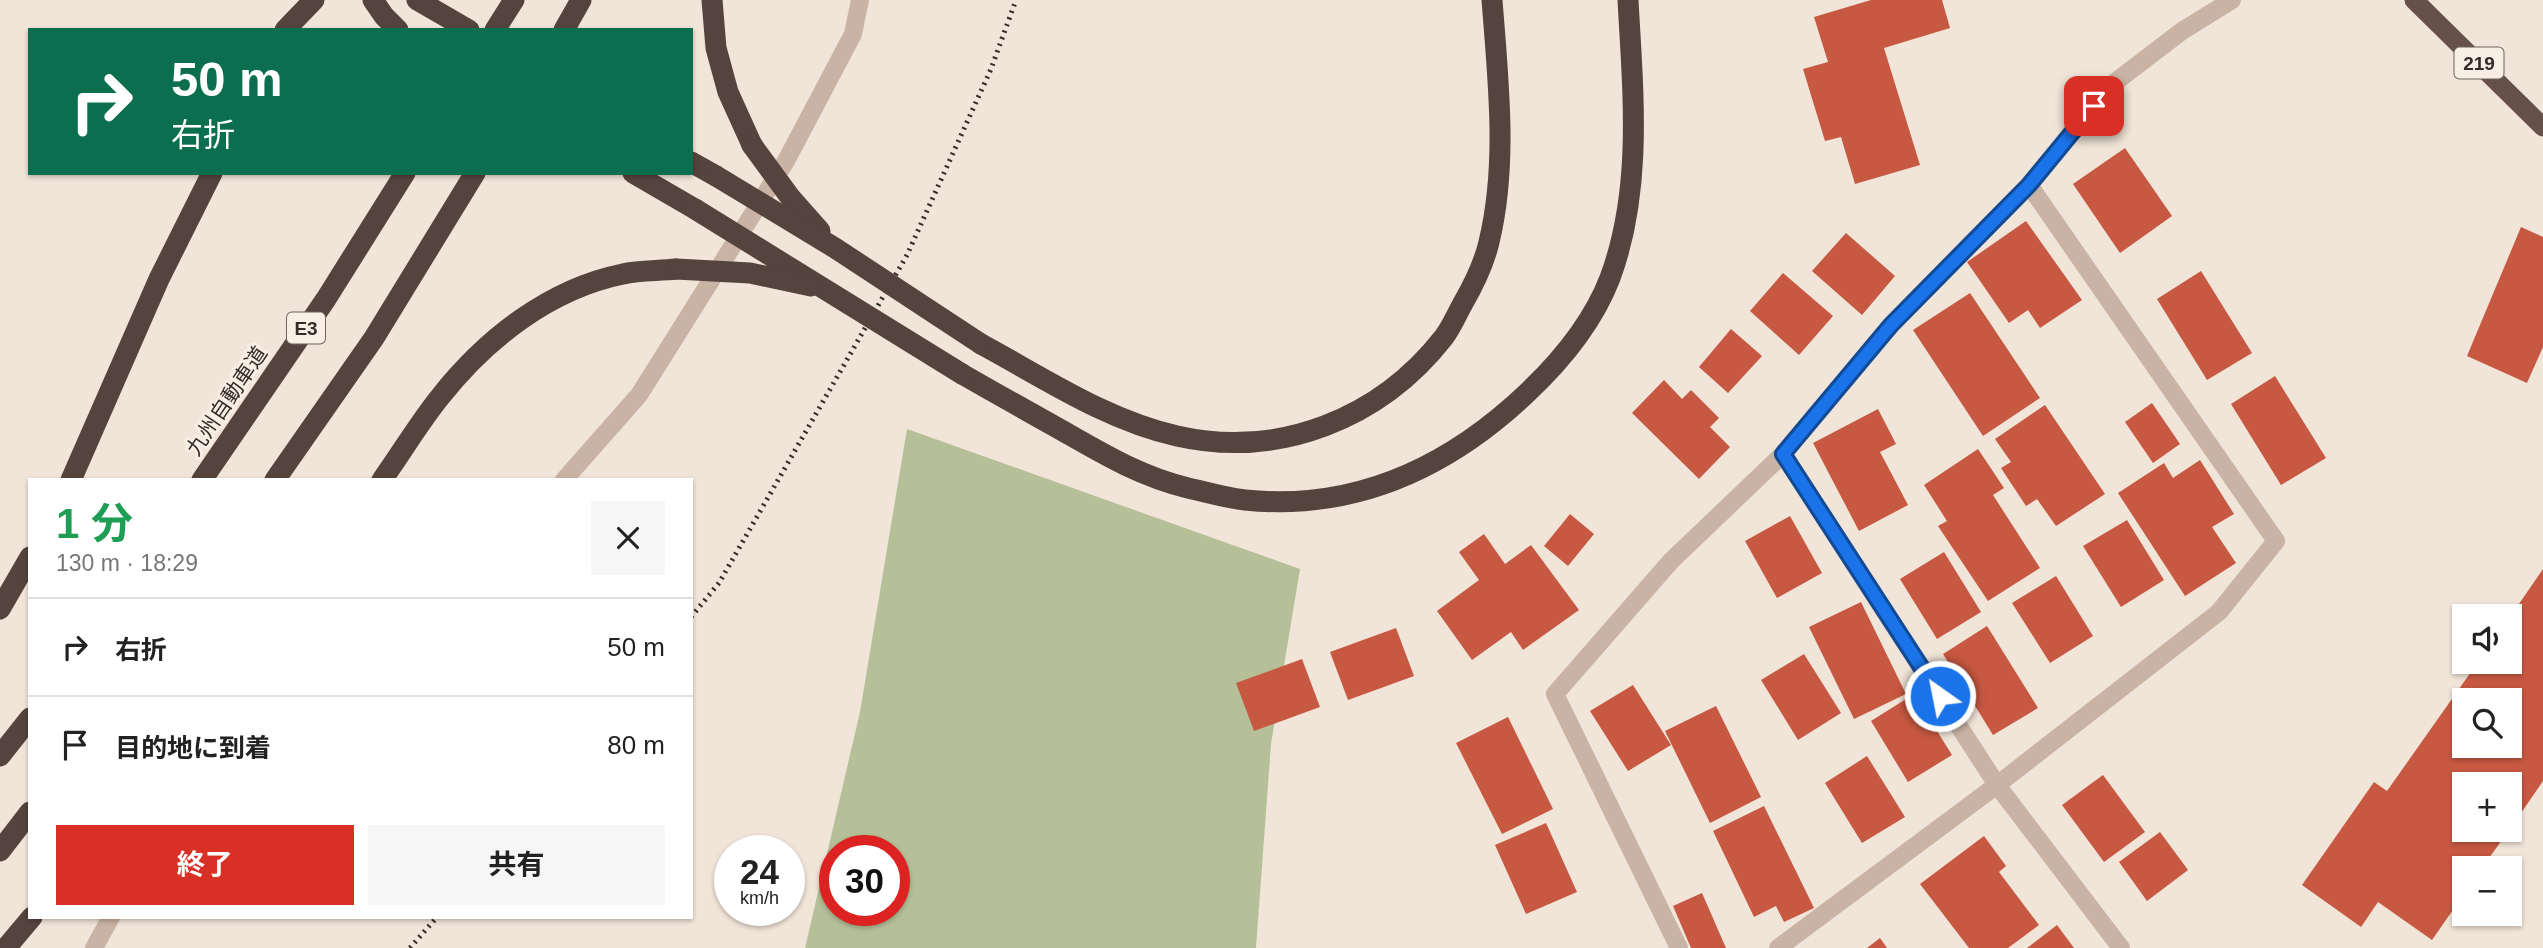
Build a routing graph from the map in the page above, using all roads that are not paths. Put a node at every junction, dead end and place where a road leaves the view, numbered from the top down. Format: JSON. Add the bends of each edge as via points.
{"nodes":[{"id":1,"x":314,"y":0,"type":"edge"},
{"id":2,"x":373,"y":0,"type":"edge"},
{"id":3,"x":514,"y":0,"type":"edge"},
{"id":4,"x":581,"y":0,"type":"edge"},
{"id":5,"x":712,"y":0,"type":"edge"},
{"id":6,"x":860,"y":0,"type":"edge"},
{"id":7,"x":1492,"y":0,"type":"edge"},
{"id":8,"x":1628,"y":0,"type":"edge"},
{"id":9,"x":2232,"y":0,"type":"edge"},
{"id":10,"x":2414,"y":0,"type":"edge"},
{"id":11,"x":423,"y":3,"type":"edge"},
{"id":12,"x":287,"y":28,"type":"edge"},
{"id":13,"x":396,"y":28,"type":"edge"},
{"id":14,"x":467,"y":28,"type":"edge"},
{"id":15,"x":496,"y":28,"type":"edge"},
{"id":16,"x":565,"y":28,"type":"edge"},
{"id":17,"x":2543,"y":127,"type":"edge"},
{"id":18,"x":693,"y":163,"type":"edge"},
{"id":19,"x":211,"y":175,"type":"edge"},
{"id":20,"x":404,"y":175,"type":"edge"},
{"id":21,"x":474,"y":175,"type":"edge"},
{"id":22,"x":636,"y":175,"type":"edge"},
{"id":23,"x":2029,"y":185,"type":"junction"},
{"id":24,"x":835,"y":248,"type":"junction"},
{"id":25,"x":827,"y":290,"type":"junction"},
{"id":26,"x":1783,"y":454,"type":"junction"},
{"id":27,"x":72,"y":478,"type":"edge"},
{"id":28,"x":203,"y":478,"type":"edge"},
{"id":29,"x":276,"y":478,"type":"edge"},
{"id":30,"x":383,"y":478,"type":"edge"},
{"id":31,"x":566,"y":478,"type":"edge"},
{"id":32,"x":28,"y":560,"type":"edge"},
{"id":33,"x":0,"y":609,"type":"edge"},
{"id":34,"x":28,"y":721,"type":"edge"},
{"id":35,"x":0,"y":756,"type":"edge"},
{"id":36,"x":1997,"y":785,"type":"junction"},
{"id":37,"x":28,"y":815,"type":"edge"},
{"id":38,"x":0,"y":851,"type":"edge"},
{"id":39,"x":30,"y":919,"type":"edge"},
{"id":40,"x":110,"y":919,"type":"edge"},
{"id":41,"x":6,"y":948,"type":"edge"},
{"id":42,"x":94,"y":948,"type":"edge"},
{"id":43,"x":1679,"y":948,"type":"edge"},
{"id":44,"x":1778,"y":948,"type":"edge"},
{"id":45,"x":2121,"y":948,"type":"edge"}],
"edges":[{"from":1,"to":12,"type":"highway"},
{"from":2,"to":13,"type":"highway"},
{"from":3,"to":15,"type":"highway"},
{"from":4,"to":16,"type":"highway"},
{"from":5,"to":24,"type":"highway","bridge":true,"via":[[716,48],[728,92],[752,145]]},
{"from":6,"to":31,"type":"street","via":[[853,34],[786,160],[639,395]]},
{"from":7,"to":24,"type":"highway","bridge":true,"via":[[1500,138],[1489,244],[1471,290],[1445,336],[1406,379],[1354,415],[1295,437],[1237,443],[1178,436],[1115,417],[981,344]]},
{"from":8,"to":25,"type":"highway","bridge":true,"via":[[1634,130],[1629,208],[1610,279],[1580,334],[1501,418],[1451,453],[1391,482],[1345,495],[1244,500],[1131,470]]},
{"from":9,"to":23,"type":"street","via":[[2182,30],[2110,86]]},
{"from":10,"to":17,"type":"highway","number":"219"},
{"from":11,"to":14,"type":"highway"},
{"from":18,"to":24,"type":"highway","bridge":true},
{"from":19,"to":27,"type":"highway","via":[[159,279]]},
{"from":20,"to":28,"type":"highway","name":"九州自動車道","number":"E3","via":[[326,299]]},
{"from":21,"to":29,"type":"highway","via":[[374,338]]},
{"from":22,"to":25,"type":"highway","bridge":true},
{"from":23,"to":26,"type":"street","via":[[1891,325]]},
{"from":23,"to":36,"type":"street","via":[[2276,541],[2219,612]]},
{"from":25,"to":30,"type":"highway","bridge":true,"via":[[750,273],[676,269],[623,274],[574,290],[524,316],[478,355],[440,397]]},
{"from":26,"to":36,"type":"street"},
{"from":26,"to":43,"type":"street","via":[[1671,561],[1555,694]]},
{"from":32,"to":33,"type":"highway"},
{"from":34,"to":35,"type":"highway"},
{"from":36,"to":44,"type":"street"},
{"from":36,"to":45,"type":"street"},
{"from":37,"to":38,"type":"highway"},
{"from":39,"to":41,"type":"highway"},
{"from":40,"to":42,"type":"street"}]}
